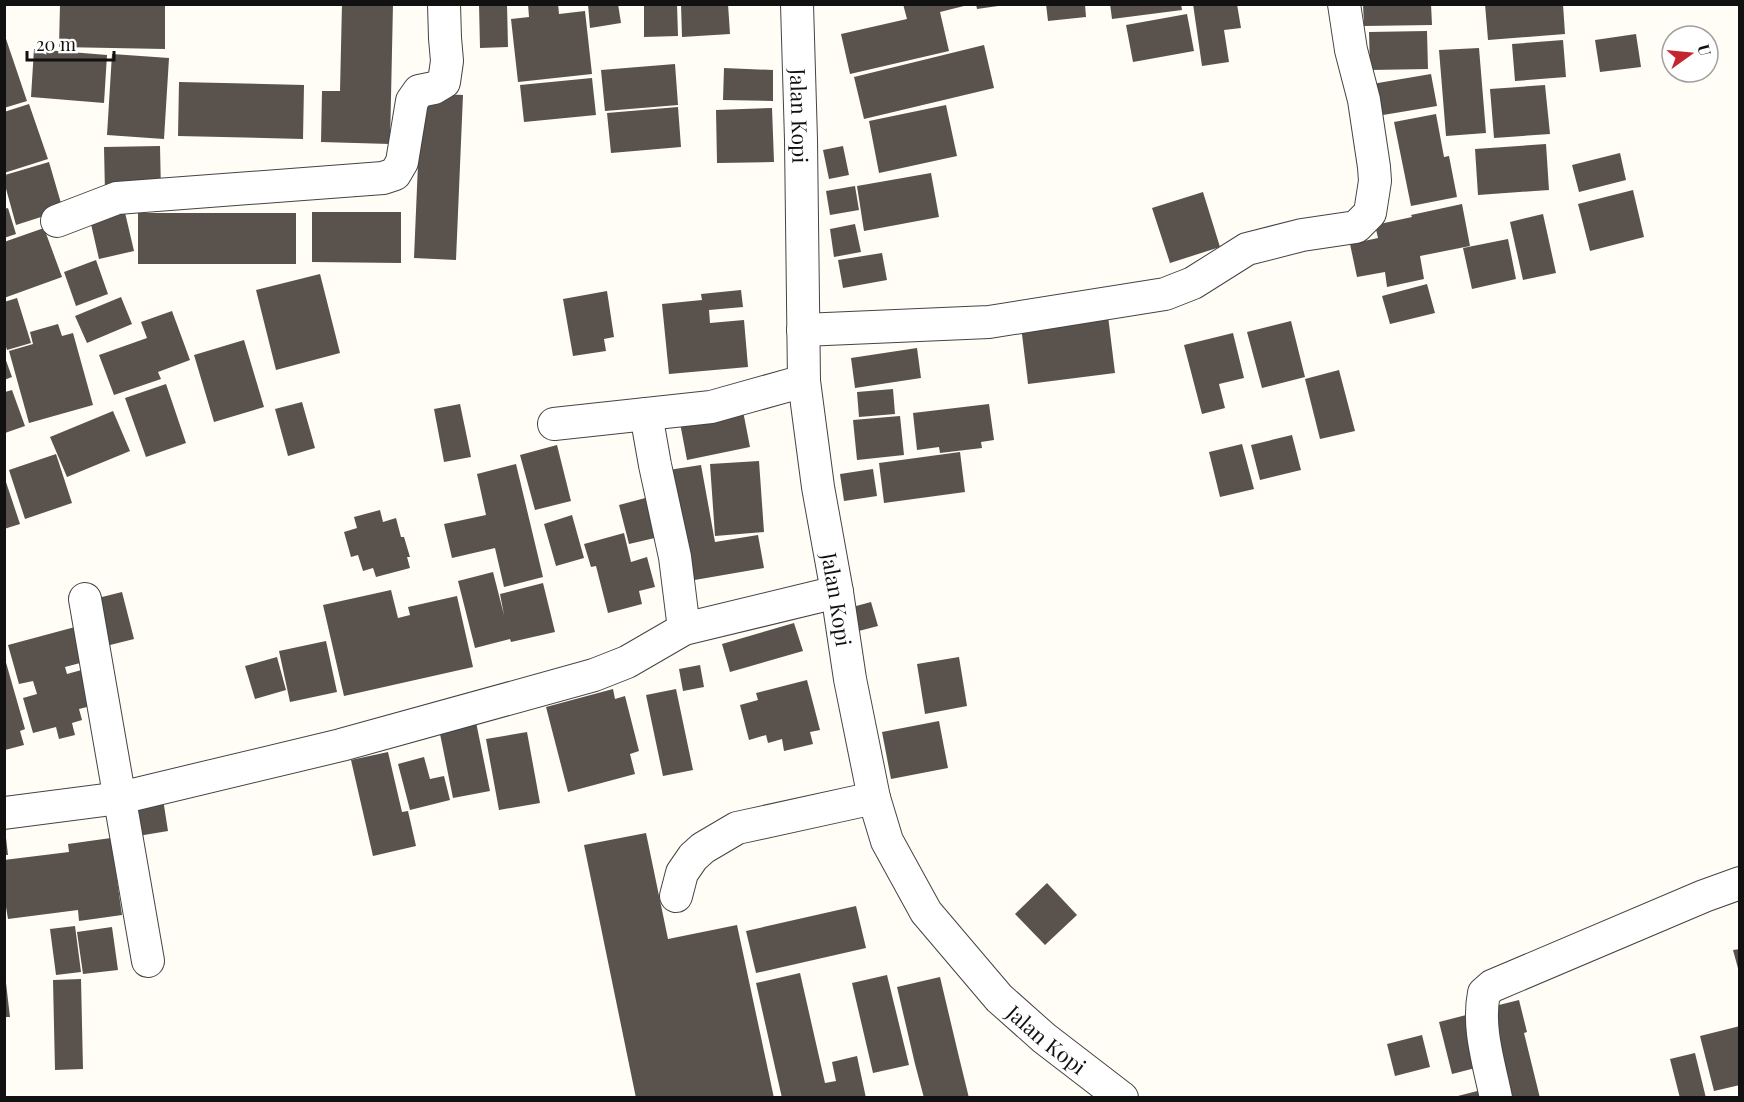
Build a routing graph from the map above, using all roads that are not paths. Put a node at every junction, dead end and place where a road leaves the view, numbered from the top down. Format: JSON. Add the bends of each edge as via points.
{"nodes":[{"id":1,"x":444,"y":4,"type":"edge"},
{"id":2,"x":797,"y":4,"type":"edge"},
{"id":3,"x":1344,"y":4,"type":"edge"},
{"id":4,"x":57,"y":221,"type":"dead end"},
{"id":5,"x":803,"y":330,"type":"junction"},
{"id":6,"x":804,"y":381,"type":"junction"},
{"id":7,"x":646,"y":414,"type":"junction"},
{"id":8,"x":554,"y":424,"type":"dead end"},
{"id":9,"x":837,"y":592,"type":"junction"},
{"id":10,"x":85,"y":599,"type":"dead end"},
{"id":11,"x":684,"y":629,"type":"junction"},
{"id":12,"x":120,"y":798,"type":"junction"},
{"id":13,"x":874,"y":798,"type":"junction"},
{"id":14,"x":4,"y":813,"type":"edge"},
{"id":15,"x":1740,"y":883,"type":"edge"},
{"id":16,"x":676,"y":896,"type":"dead end"},
{"id":17,"x":148,"y":961,"type":"dead end"},
{"id":18,"x":1120,"y":1097,"type":"edge"},
{"id":19,"x":1496,"y":1098,"type":"edge"}],
"edges":[{"from":1,"to":4,"type":"street","via":[[444,82],[419,91],[412,101],[402,162],[395,174],[117,198]]},
{"from":2,"to":5,"type":"street","name":"Jalan Kopi"},
{"from":3,"to":5,"type":"street","via":[[1364,100],[1375,181],[1370,213],[1356,227],[1247,249],[1193,283],[1165,294],[990,322]]},
{"from":5,"to":6,"type":"street","name":"Jalan Kopi"},
{"from":6,"to":7,"type":"street","via":[[711,407]]},
{"from":6,"to":9,"type":"street","name":"Jalan Kopi"},
{"from":7,"to":8,"type":"street"},
{"from":7,"to":11,"type":"street","via":[[675,557]]},
{"from":9,"to":11,"type":"street"},
{"from":9,"to":13,"type":"street","name":"Jalan Kopi"},
{"from":10,"to":12,"type":"street"},
{"from":11,"to":12,"type":"street","via":[[627,662],[594,675],[341,745]]},
{"from":12,"to":14,"type":"street"},
{"from":12,"to":17,"type":"street"},
{"from":13,"to":16,"type":"street","via":[[736,828],[693,857],[682,873]]},
{"from":13,"to":18,"type":"street","name":"Jalan Kopi","via":[[887,841],[926,912],[999,998]]},
{"from":15,"to":19,"type":"street","via":[[1492,986],[1484,993],[1482,1032]]}]}
